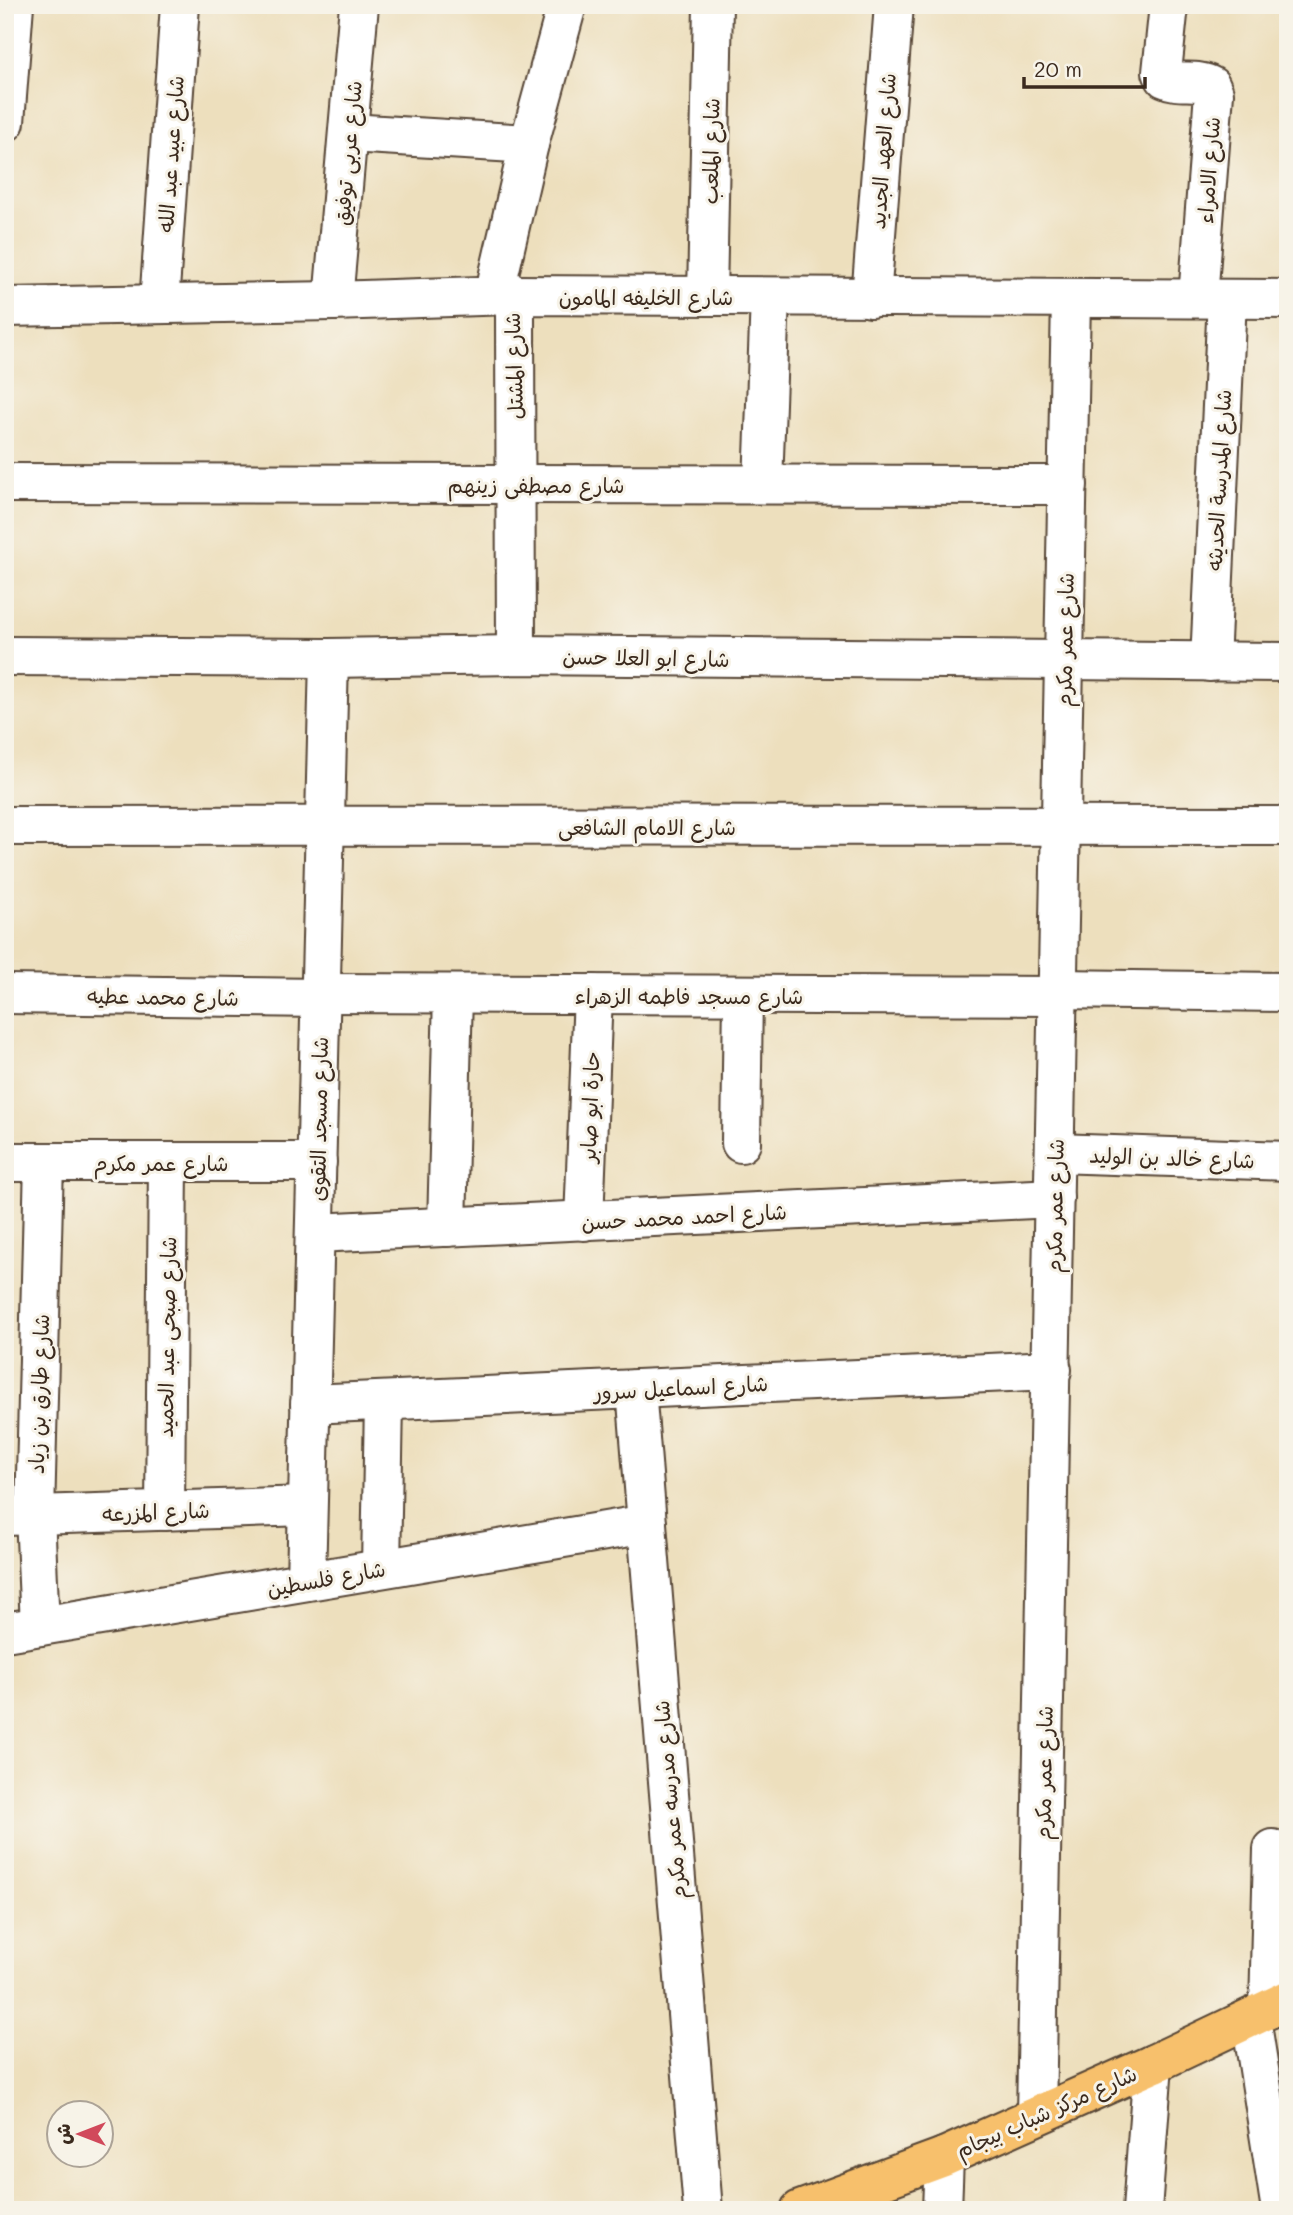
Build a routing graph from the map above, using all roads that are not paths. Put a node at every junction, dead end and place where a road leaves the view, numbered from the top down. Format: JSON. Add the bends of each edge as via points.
{"nodes":[{"id":1,"x":14,"y":5,"type":"edge"},
{"id":2,"x":180,"y":5,"type":"edge"},
{"id":3,"x":359,"y":5,"type":"edge"},
{"id":4,"x":566,"y":5,"type":"edge"},
{"id":5,"x":713,"y":5,"type":"edge"},
{"id":6,"x":894,"y":5,"type":"edge"},
{"id":7,"x":1169,"y":5,"type":"edge"},
{"id":8,"x":5,"y":122,"type":"edge"},
{"id":9,"x":349,"y":133,"type":"junction"},
{"id":10,"x":529,"y":144,"type":"junction"},
{"id":11,"x":510,"y":295,"type":"junction"},
{"id":12,"x":707,"y":296,"type":"junction"},
{"id":13,"x":771,"y":297,"type":"junction"},
{"id":14,"x":871,"y":298,"type":"junction"},
{"id":15,"x":1071,"y":298,"type":"junction"},
{"id":16,"x":1212,"y":299,"type":"junction"},
{"id":17,"x":1288,"y":299,"type":"edge"},
{"id":18,"x":333,"y":301,"type":"junction"},
{"id":19,"x":159,"y":303,"type":"junction"},
{"id":20,"x":5,"y":307,"type":"edge"},
{"id":21,"x":5,"y":483,"type":"edge"},
{"id":22,"x":515,"y":484,"type":"junction"},
{"id":23,"x":763,"y":484,"type":"junction"},
{"id":24,"x":1068,"y":485,"type":"junction"},
{"id":25,"x":516,"y":655,"type":"junction"},
{"id":26,"x":5,"y":656,"type":"edge"},
{"id":27,"x":329,"y":657,"type":"junction"},
{"id":28,"x":1064,"y":661,"type":"junction"},
{"id":29,"x":1210,"y":662,"type":"junction"},
{"id":30,"x":1288,"y":662,"type":"edge"},
{"id":31,"x":1060,"y":824,"type":"junction"},
{"id":32,"x":5,"y":826,"type":"edge"},
{"id":33,"x":1288,"y":826,"type":"edge"},
{"id":34,"x":325,"y":828,"type":"junction"},
{"id":35,"x":1288,"y":992,"type":"edge"},
{"id":36,"x":1058,"y":993,"type":"junction"},
{"id":37,"x":5,"y":994,"type":"edge"},
{"id":38,"x":453,"y":994,"type":"junction"},
{"id":39,"x":593,"y":994,"type":"junction"},
{"id":40,"x":321,"y":995,"type":"junction"},
{"id":41,"x":743,"y":995,"type":"junction"},
{"id":42,"x":741,"y":1143,"type":"dead end"},
{"id":43,"x":1056,"y":1153,"type":"junction"},
{"id":44,"x":1288,"y":1161,"type":"edge"},
{"id":45,"x":5,"y":1162,"type":"edge"},
{"id":46,"x":44,"y":1162,"type":"junction"},
{"id":47,"x":168,"y":1162,"type":"junction"},
{"id":48,"x":317,"y":1162,"type":"junction"},
{"id":49,"x":1054,"y":1198,"type":"junction"},
{"id":50,"x":584,"y":1221,"type":"junction"},
{"id":51,"x":447,"y":1227,"type":"junction"},
{"id":52,"x":315,"y":1233,"type":"junction"},
{"id":53,"x":1052,"y":1370,"type":"junction"},
{"id":54,"x":636,"y":1389,"type":"junction"},
{"id":55,"x":384,"y":1401,"type":"junction"},
{"id":56,"x":310,"y":1404,"type":"junction"},
{"id":57,"x":307,"y":1506,"type":"junction"},
{"id":58,"x":164,"y":1511,"type":"junction"},
{"id":59,"x":20,"y":1516,"type":"edge"},
{"id":60,"x":647,"y":1524,"type":"junction"},
{"id":61,"x":381,"y":1568,"type":"junction"},
{"id":62,"x":306,"y":1581,"type":"junction"},
{"id":63,"x":22,"y":1629,"type":"edge"},
{"id":64,"x":1273,"y":1849,"type":"dead end"},
{"id":65,"x":1269,"y":2009,"type":"edge"},
{"id":66,"x":1153,"y":2064,"type":"junction"},
{"id":67,"x":1036,"y":2115,"type":"junction"},
{"id":68,"x":944,"y":2157,"type":"junction"},
{"id":69,"x":1283,"y":2206,"type":"edge"},
{"id":70,"x":703,"y":2210,"type":"edge"},
{"id":71,"x":800,"y":2210,"type":"edge"},
{"id":72,"x":942,"y":2210,"type":"edge"},
{"id":73,"x":1142,"y":2210,"type":"edge"}],
"edges":[{"from":1,"to":8,"type":"street"},
{"from":2,"to":19,"type":"street","name":"شارع عبيد عبد الله"},
{"from":3,"to":9,"type":"street","name":"شارع عربى توفيق"},
{"from":4,"to":10,"type":"street","name":"شارع المشتل"},
{"from":5,"to":12,"type":"street","name":"شارع الملعب"},
{"from":6,"to":14,"type":"street","name":"شارع العهد الجديد"},
{"from":7,"to":16,"type":"street","name":"شارع الامراء","via":[[1162,72],[1167,79],[1204,83],[1214,93]]},
{"from":9,"to":10,"type":"street"},
{"from":9,"to":18,"type":"street","name":"شارع عربى توفيق"},
{"from":10,"to":11,"type":"street","name":"شارع المشتل","via":[[498,278]]},
{"from":11,"to":12,"type":"street","name":"شارع الخليفه المامون"},
{"from":11,"to":18,"type":"street","name":"شارع الخليفه المامون"},
{"from":11,"to":22,"type":"street","name":"شارع المشتل","via":[[515,313]]},
{"from":12,"to":13,"type":"street","name":"شارع الخليفه المامون"},
{"from":13,"to":14,"type":"street","name":"شارع الخليفه المامون"},
{"from":13,"to":23,"type":"street"},
{"from":14,"to":15,"type":"street","name":"شارع الخليفه المامون"},
{"from":15,"to":16,"type":"street","name":"شارع الخليفه المامون"},
{"from":15,"to":24,"type":"street","name":"شارع عمر مكرم"},
{"from":16,"to":17,"type":"street","name":"شارع الخليفه المامون"},
{"from":16,"to":29,"type":"street","name":"شارع المدرسة الحديثه"},
{"from":18,"to":19,"type":"street","name":"شارع الخليفه المامون"},
{"from":19,"to":20,"type":"street","name":"شارع الخليفه المامون"},
{"from":21,"to":22,"type":"street","name":"شارع مصطفى زينهم"},
{"from":22,"to":23,"type":"street","name":"شارع مصطفى زينهم"},
{"from":22,"to":25,"type":"street","name":"شارع المشتل"},
{"from":23,"to":24,"type":"street","name":"شارع مصطفى زينهم"},
{"from":24,"to":28,"type":"street","name":"شارع عمر مكرم"},
{"from":25,"to":27,"type":"street","name":"شارع ابو العلا حسن"},
{"from":25,"to":28,"type":"street","name":"شارع ابو العلا حسن"},
{"from":26,"to":27,"type":"street","name":"شارع ابو العلا حسن"},
{"from":27,"to":34,"type":"street","name":"شارع مسجد التقوى"},
{"from":28,"to":29,"type":"street","name":"شارع ابو العلا حسن"},
{"from":28,"to":31,"type":"street","name":"شارع عمر مكرم"},
{"from":29,"to":30,"type":"street","name":"شارع ابو العلا حسن"},
{"from":31,"to":33,"type":"street","name":"شارع الامام الشافعى"},
{"from":31,"to":34,"type":"street","name":"شارع الامام الشافعى"},
{"from":31,"to":36,"type":"street","name":"شارع عمر مكرم"},
{"from":32,"to":34,"type":"street","name":"شارع الامام الشافعى"},
{"from":34,"to":40,"type":"street","name":"شارع مسجد التقوى"},
{"from":35,"to":36,"type":"street","name":"شارع مسجد فاطمه الزهراء"},
{"from":36,"to":41,"type":"street","name":"شارع مسجد فاطمه الزهراء"},
{"from":36,"to":43,"type":"street","name":"شارع عمر مكرم"},
{"from":37,"to":40,"type":"street","name":"شارع محمد عطيه"},
{"from":38,"to":39,"type":"street","name":"شارع مسجد فاطمه الزهراء"},
{"from":38,"to":40,"type":"street","name":"شارع مسجد فاطمه الزهراء"},
{"from":38,"to":51,"type":"street"},
{"from":39,"to":41,"type":"street","name":"شارع مسجد فاطمه الزهراء"},
{"from":39,"to":50,"type":"street","name":"حارة ابو صابر"},
{"from":40,"to":48,"type":"street","name":"شارع مسجد التقوى"},
{"from":41,"to":42,"type":"street"},
{"from":43,"to":44,"type":"street","name":"شارع خالد بن الوليد"},
{"from":43,"to":49,"type":"street","name":"شارع عمر مكرم"},
{"from":45,"to":46,"type":"street","name":"شارع عمر مكرم"},
{"from":46,"to":47,"type":"street","name":"شارع عمر مكرم"},
{"from":46,"to":59,"type":"street","name":"شارع طارق بن زياد"},
{"from":47,"to":48,"type":"street","name":"شارع عمر مكرم"},
{"from":47,"to":58,"type":"street","name":"شارع صبحى عبد الحميد"},
{"from":48,"to":52,"type":"street","name":"شارع مسجد التقوى"},
{"from":49,"to":50,"type":"street","name":"شارع احمد محمد حسن"},
{"from":49,"to":53,"type":"street","name":"شارع عمر مكرم"},
{"from":50,"to":51,"type":"street","name":"شارع احمد محمد حسن"},
{"from":51,"to":52,"type":"street","name":"شارع احمد محمد حسن"},
{"from":52,"to":56,"type":"street","name":"شارع مسجد التقوى"},
{"from":53,"to":54,"type":"street","name":"شارع اسماعيل سرور"},
{"from":53,"to":67,"type":"street","name":"شارع عمر مكرم"},
{"from":54,"to":55,"type":"street","name":"شارع اسماعيل سرور"},
{"from":54,"to":60,"type":"street","name":"شارع مدرسه عمر مكرم"},
{"from":55,"to":56,"type":"street","name":"شارع اسماعيل سرور"},
{"from":55,"to":61,"type":"street"},
{"from":56,"to":57,"type":"street","name":"شارع مسجد التقوى"},
{"from":57,"to":58,"type":"street","name":"شارع المزرعه"},
{"from":57,"to":62,"type":"street","name":"شارع مسجد التقوى"},
{"from":58,"to":59,"type":"street","name":"شارع المزرعه"},
{"from":59,"to":63,"type":"street","name":"شارع طارق بن زياد"},
{"from":60,"to":61,"type":"street","name":"شارع فلسطين"},
{"from":60,"to":70,"type":"street","name":"شارع مدرسه عمر مكرم"},
{"from":61,"to":62,"type":"street","name":"شارع فلسطين"},
{"from":62,"to":63,"type":"street","name":"شارع فلسطين"},
{"from":64,"to":65,"type":"street"},
{"from":65,"to":66,"type":"main road","name":"شارع مركز شباب بيجام"},
{"from":65,"to":69,"type":"street"},
{"from":66,"to":67,"type":"main road","name":"شارع مركز شباب بيجام"},
{"from":66,"to":73,"type":"street"},
{"from":67,"to":68,"type":"main road","name":"شارع مركز شباب بيجام"},
{"from":68,"to":71,"type":"main road","name":"شارع مركز شباب بيجام"},
{"from":68,"to":72,"type":"street"}]}
